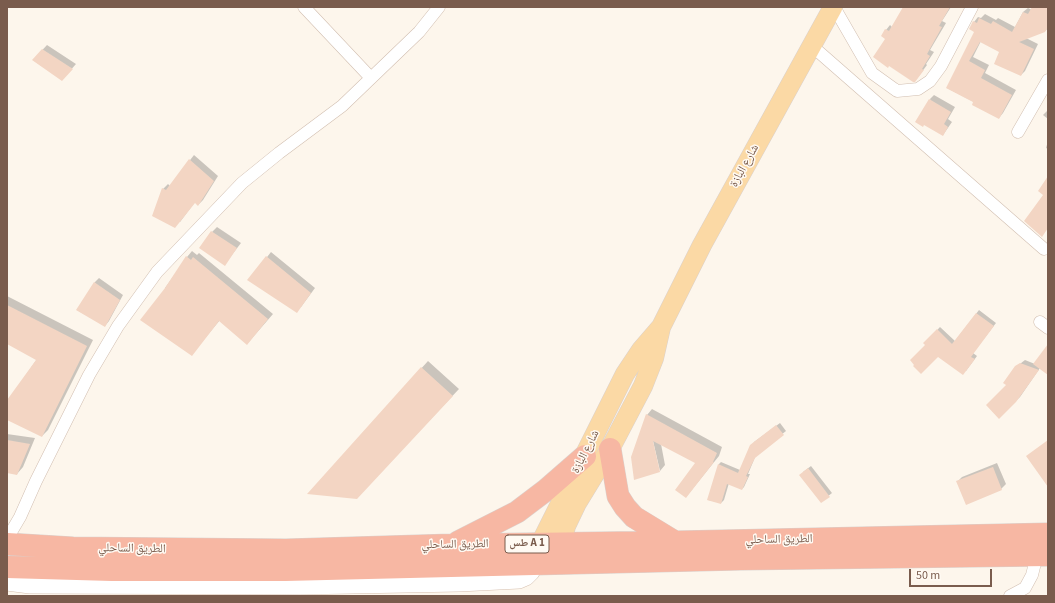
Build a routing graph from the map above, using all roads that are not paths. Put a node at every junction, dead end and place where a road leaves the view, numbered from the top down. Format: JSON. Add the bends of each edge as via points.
{"nodes":[{"id":1,"x":304,"y":7,"type":"edge"},
{"id":2,"x":439,"y":7,"type":"edge"},
{"id":3,"x":834,"y":7,"type":"edge"},
{"id":4,"x":972,"y":7,"type":"edge"},
{"id":5,"x":812,"y":46,"type":"junction"},
{"id":6,"x":371,"y":78,"type":"junction"},
{"id":7,"x":1048,"y":80,"type":"edge"},
{"id":8,"x":1018,"y":132,"type":"dead end"},
{"id":9,"x":1044,"y":249,"type":"dead end"},
{"id":10,"x":661,"y":326,"type":"junction"},
{"id":11,"x":610,"y":449,"type":"junction"},
{"id":12,"x":585,"y":456,"type":"junction"},
{"id":13,"x":1048,"y":534,"type":"edge"},
{"id":14,"x":7,"y":539,"type":"edge"},
{"id":15,"x":675,"y":542,"type":"junction"},
{"id":16,"x":7,"y":544,"type":"edge"},
{"id":17,"x":451,"y":545,"type":"junction"},
{"id":18,"x":548,"y":554,"type":"junction"},
{"id":19,"x":1042,"y":555,"type":"edge"},
{"id":20,"x":7,"y":567,"type":"edge"},
{"id":21,"x":7,"y":582,"type":"edge"},
{"id":22,"x":30,"y":585,"type":"junction"},
{"id":23,"x":162,"y":591,"type":"edge"},
{"id":24,"x":198,"y":591,"type":"edge"},
{"id":25,"x":7,"y":593,"type":"edge"},
{"id":26,"x":1010,"y":596,"type":"edge"}],
"edges":[{"from":1,"to":6,"type":"street"},
{"from":2,"to":6,"type":"street","via":[[419,32]]},
{"from":3,"to":4,"type":"street","via":[[872,73],[897,92],[918,89],[930,81],[941,66]]},
{"from":3,"to":5,"type":"main road","name":"شارع البازة"},
{"from":5,"to":9,"type":"street"},
{"from":5,"to":10,"type":"main road","name":"شارع البازة","via":[[702,245]]},
{"from":6,"to":14,"type":"street","via":[[342,106],[242,183],[157,272],[118,326],[89,374]]},
{"from":7,"to":8,"type":"street"},
{"from":10,"to":11,"type":"main road","name":"شارع البازة","via":[[654,358],[643,386]]},
{"from":10,"to":12,"type":"main road","name":"شارع البازة","via":[[625,374]]},
{"from":11,"to":15,"type":"highway","via":[[618,496],[625,507],[634,517]]},
{"from":11,"to":18,"type":"main road","name":"شارع البازة"},
{"from":12,"to":17,"type":"highway","via":[[516,512]]},
{"from":12,"to":18,"type":"main road","name":"شارع البازة"},
{"from":13,"to":15,"type":"highway","name":"الطريق الساحلي","number":"طس A 1"},
{"from":15,"to":18,"type":"highway","name":"الطريق الساحلي","number":"طس A 1"},
{"from":16,"to":17,"type":"highway","name":"الطريق الساحلي","number":"طس A 1","via":[[73,548],[286,550]]},
{"from":17,"to":18,"type":"highway","name":"الطريق الساحلي","number":"طس A 1"},
{"from":18,"to":19,"type":"highway","name":"الطريق الساحلي","number":"طس A 1","via":[[741,559]]},
{"from":18,"to":20,"type":"highway","name":"الطريق الساحلي","number":"طس A 1","via":[[285,570],[97,570]]},
{"from":18,"to":24,"type":"street","via":[[526,577],[519,580]]},
{"from":19,"to":26,"type":"street","via":[[1024,588]]},
{"from":21,"to":22,"type":"street"},
{"from":22,"to":23,"type":"street"},
{"from":22,"to":25,"type":"street"},
{"from":23,"to":24,"type":"street"}]}
